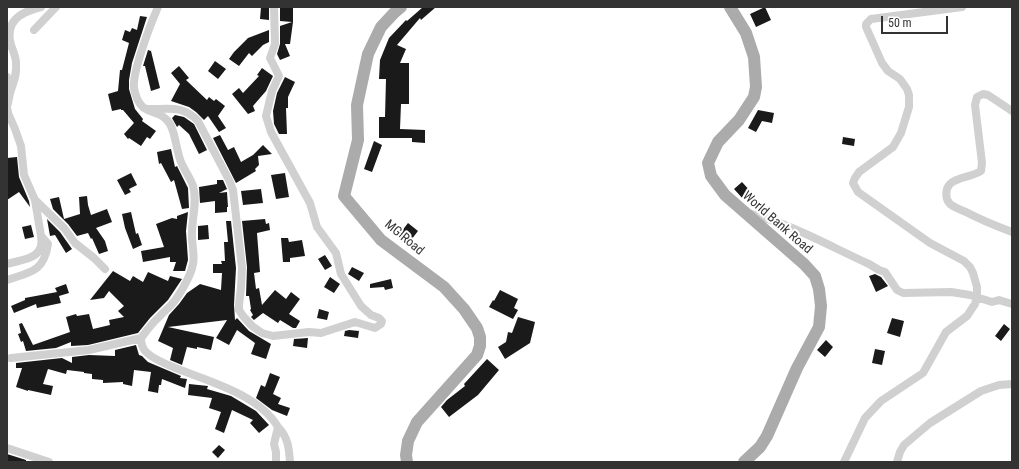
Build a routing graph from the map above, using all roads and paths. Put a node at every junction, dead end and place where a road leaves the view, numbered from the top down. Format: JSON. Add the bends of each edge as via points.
{"nodes":[{"id":1,"x":41,"y":7,"type":"edge"},
{"id":2,"x":56,"y":7,"type":"edge"},
{"id":3,"x":158,"y":7,"type":"edge"},
{"id":4,"x":274,"y":7,"type":"edge"},
{"id":5,"x":401,"y":7,"type":"edge"},
{"id":6,"x":730,"y":7,"type":"edge"},
{"id":7,"x":962,"y":7,"type":"edge"},
{"id":8,"x":34,"y":30,"type":"dead end"},
{"id":9,"x":7,"y":77,"type":"edge"},
{"id":10,"x":10,"y":91,"type":"junction"},
{"id":11,"x":7,"y":106,"type":"edge"},
{"id":12,"x":146,"y":109,"type":"junction"},
{"id":13,"x":1012,"y":111,"type":"edge"},
{"id":14,"x":34,"y":200,"type":"junction"},
{"id":15,"x":744,"y":213,"type":"junction"},
{"id":16,"x":1012,"y":232,"type":"edge"},
{"id":17,"x":41,"y":236,"type":"junction"},
{"id":18,"x":7,"y":264,"type":"edge"},
{"id":19,"x":104,"y":269,"type":"dead end"},
{"id":20,"x":7,"y":280,"type":"edge"},
{"id":21,"x":977,"y":297,"type":"junction"},
{"id":22,"x":1012,"y":304,"type":"edge"},
{"id":23,"x":141,"y":338,"type":"junction"},
{"id":24,"x":11,"y":358,"type":"dead end"},
{"id":25,"x":1012,"y":384,"type":"edge"},
{"id":26,"x":278,"y":427,"type":"junction"},
{"id":27,"x":7,"y":448,"type":"edge"},
{"id":28,"x":49,"y":462,"type":"edge"},
{"id":29,"x":276,"y":462,"type":"edge"},
{"id":30,"x":290,"y":462,"type":"edge"},
{"id":31,"x":407,"y":462,"type":"edge"},
{"id":32,"x":744,"y":462,"type":"edge"},
{"id":33,"x":844,"y":462,"type":"edge"},
{"id":34,"x":897,"y":462,"type":"edge"}],
"edges":[{"from":1,"to":10,"type":"street","via":[[22,14],[11,26],[11,45],[16,70]]},
{"from":2,"to":8,"type":"street"},
{"from":3,"to":12,"type":"street","via":[[134,79],[137,100]]},
{"from":4,"to":12,"type":"street","via":[[275,44],[270,58],[279,76],[272,90],[266,116],[271,132],[310,203],[317,227],[336,253],[341,274],[361,306],[379,318],[381,324],[375,328],[355,322],[321,333],[274,336],[262,333],[252,326],[239,305],[242,268],[233,190],[229,180],[193,116],[180,109]]},
{"from":5,"to":31,"type":"main road","name":"MG Road","via":[[381,27],[368,54],[357,105],[358,140],[344,196],[381,240],[444,287],[464,309],[480,337],[477,355],[417,422],[408,441]]},
{"from":6,"to":15,"type":"main road","name":"World Bank Road","via":[[746,33],[754,57],[756,87],[754,97],[739,120],[718,142],[708,162],[710,176]]},
{"from":7,"to":21,"type":"street","via":[[871,19],[866,24],[882,63],[888,71],[900,78],[907,89],[909,107],[901,133],[893,147],[859,172],[853,184],[858,192],[930,243],[964,260],[973,273]]},
{"from":9,"to":10,"type":"street"},
{"from":10,"to":11,"type":"street"},
{"from":11,"to":14,"type":"street","via":[[21,146],[24,175]]},
{"from":12,"to":23,"type":"street","via":[[160,115],[169,123],[181,164],[191,180],[194,195],[194,250],[193,264],[172,305]]},
{"from":13,"to":16,"type":"street","via":[[988,95],[982,94],[977,97],[975,105],[981,171],[950,183],[946,188],[946,197],[961,210]]},
{"from":14,"to":17,"type":"street"},
{"from":14,"to":19,"type":"street"},
{"from":15,"to":21,"type":"street","via":[[797,230],[885,272],[897,290],[903,293],[951,292]]},
{"from":15,"to":32,"type":"main road","name":"World Bank Road","via":[[815,276],[821,306],[813,339],[797,368],[767,436],[760,447]]},
{"from":17,"to":18,"type":"street","via":[[42,243],[36,255]]},
{"from":17,"to":20,"type":"street","via":[[48,244],[47,254],[37,269]]},
{"from":21,"to":22,"type":"street"},
{"from":21,"to":33,"type":"street","via":[[967,316],[946,332],[923,373],[881,401],[865,418]]},
{"from":23,"to":24,"type":"street","via":[[89,350]]},
{"from":23,"to":26,"type":"street","via":[[144,351],[151,356],[243,396],[270,415]]},
{"from":25,"to":34,"type":"street","via":[[981,391],[930,423],[904,445]]},
{"from":26,"to":29,"type":"street","via":[[274,444]]},
{"from":26,"to":30,"type":"street","via":[[289,444]]},
{"from":27,"to":28,"type":"street"}]}
